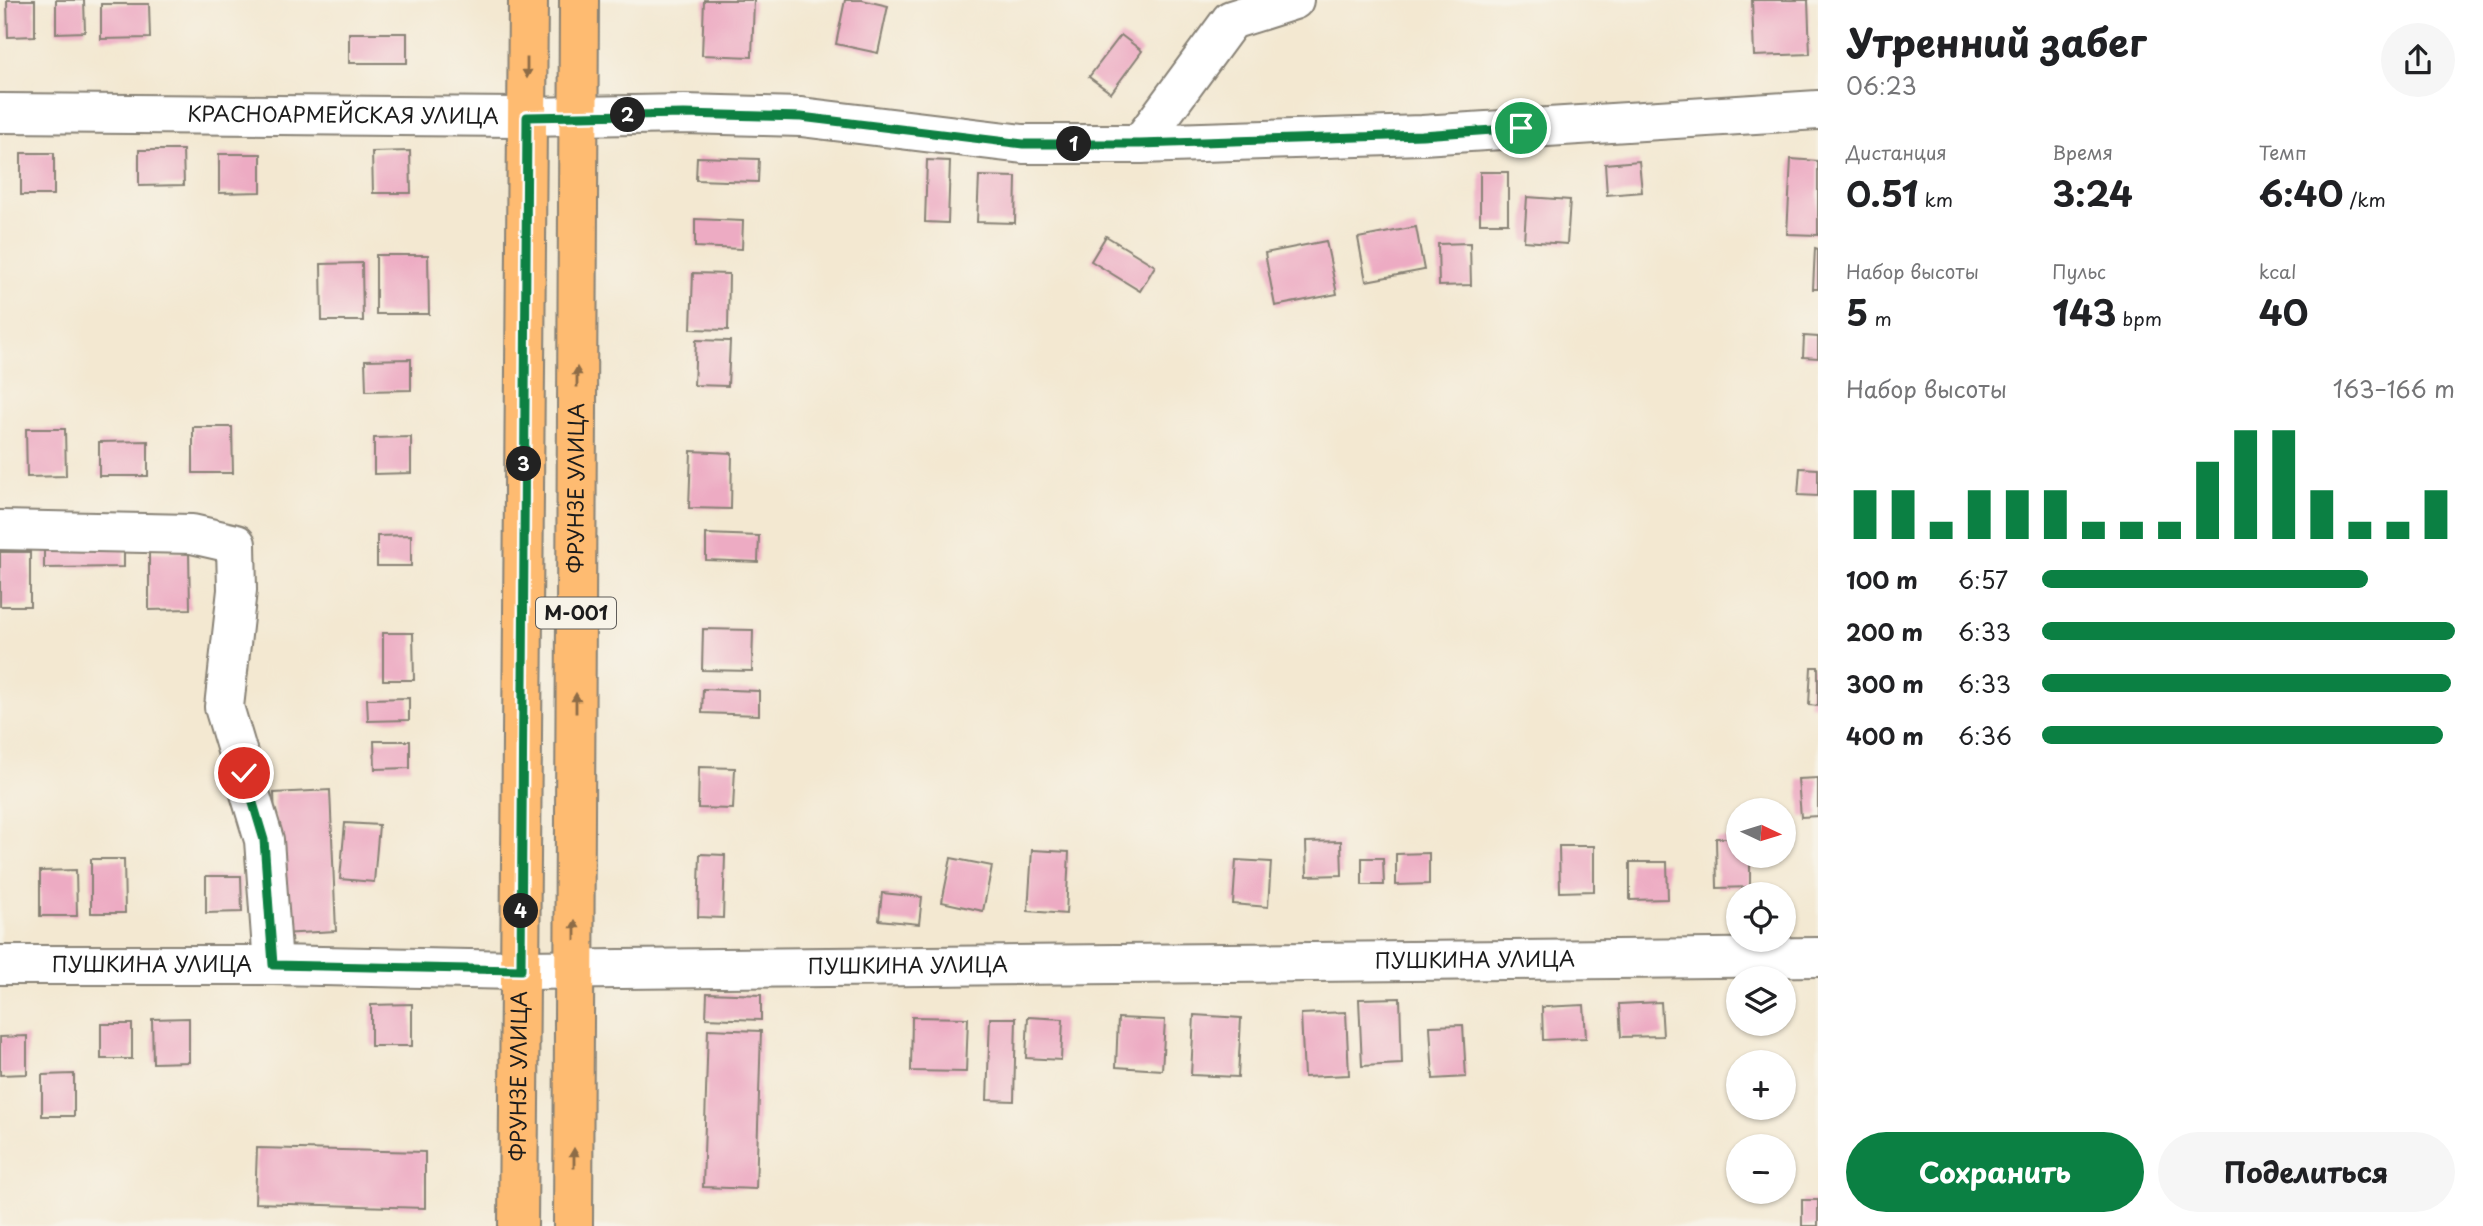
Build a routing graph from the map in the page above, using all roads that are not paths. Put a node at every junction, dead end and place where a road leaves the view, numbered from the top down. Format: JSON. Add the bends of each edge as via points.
{"nodes":[{"id":1,"x":528,"y":0,"type":"edge"},
{"id":2,"x":579,"y":0,"type":"edge"},
{"id":3,"x":1294,"y":0,"type":"edge"},
{"id":4,"x":1818,"y":110,"type":"edge"},
{"id":5,"x":0,"y":113,"type":"edge"},
{"id":6,"x":527,"y":117,"type":"junction"},
{"id":7,"x":579,"y":117,"type":"junction"},
{"id":8,"x":1140,"y":144,"type":"junction"},
{"id":9,"x":0,"y":530,"type":"edge"},
{"id":10,"x":1818,"y":957,"type":"edge"},
{"id":11,"x":0,"y":965,"type":"edge"},
{"id":12,"x":273,"y":965,"type":"junction"},
{"id":13,"x":575,"y":969,"type":"junction"},
{"id":14,"x":521,"y":970,"type":"junction"},
{"id":15,"x":518,"y":1226,"type":"edge"},
{"id":16,"x":573,"y":1226,"type":"edge"}],
"edges":[{"from":1,"to":6,"type":"main road","name":"ФРУНЗЕ УЛИЦА","number":"M-001","one_way":true},
{"from":2,"to":7,"type":"main road","name":"ФРУНЗЕ УЛИЦА","number":"M-001"},
{"from":3,"to":8,"type":"street","via":[[1231,20]]},
{"from":4,"to":8,"type":"street","name":"КРАСНОАРМЕЙСКАЯ УЛИЦА","via":[[1422,135]]},
{"from":5,"to":6,"type":"street","name":"КРАСНОАРМЕЙСКАЯ УЛИЦА"},
{"from":6,"to":7,"type":"street","name":"КРАСНОАРМЕЙСКАЯ УЛИЦА"},
{"from":6,"to":14,"type":"main road","name":"ФРУНЗЕ УЛИЦА","number":"M-001"},
{"from":7,"to":8,"type":"street","name":"КРАСНОАРМЕЙСКАЯ УЛИЦА","via":[[801,117],[1023,144]]},
{"from":13,"to":7,"type":"main road","name":"ФРУНЗЕ УЛИЦА","number":"M-001","one_way":true},
{"from":9,"to":12,"type":"street","via":[[192,534],[236,544],[237,590],[224,707],[264,840]]},
{"from":10,"to":13,"type":"street","name":"ПУШКИНА УЛИЦА"},
{"from":11,"to":12,"type":"street","name":"ПУШКИНА УЛИЦА"},
{"from":12,"to":14,"type":"street","name":"ПУШКИНА УЛИЦА"},
{"from":13,"to":14,"type":"street","name":"ПУШКИНА УЛИЦА"},
{"from":16,"to":13,"type":"main road","name":"ФРУНЗЕ УЛИЦА","number":"M-001","one_way":true},
{"from":14,"to":15,"type":"main road","name":"ФРУНЗЕ УЛИЦА","number":"M-001"}]}
